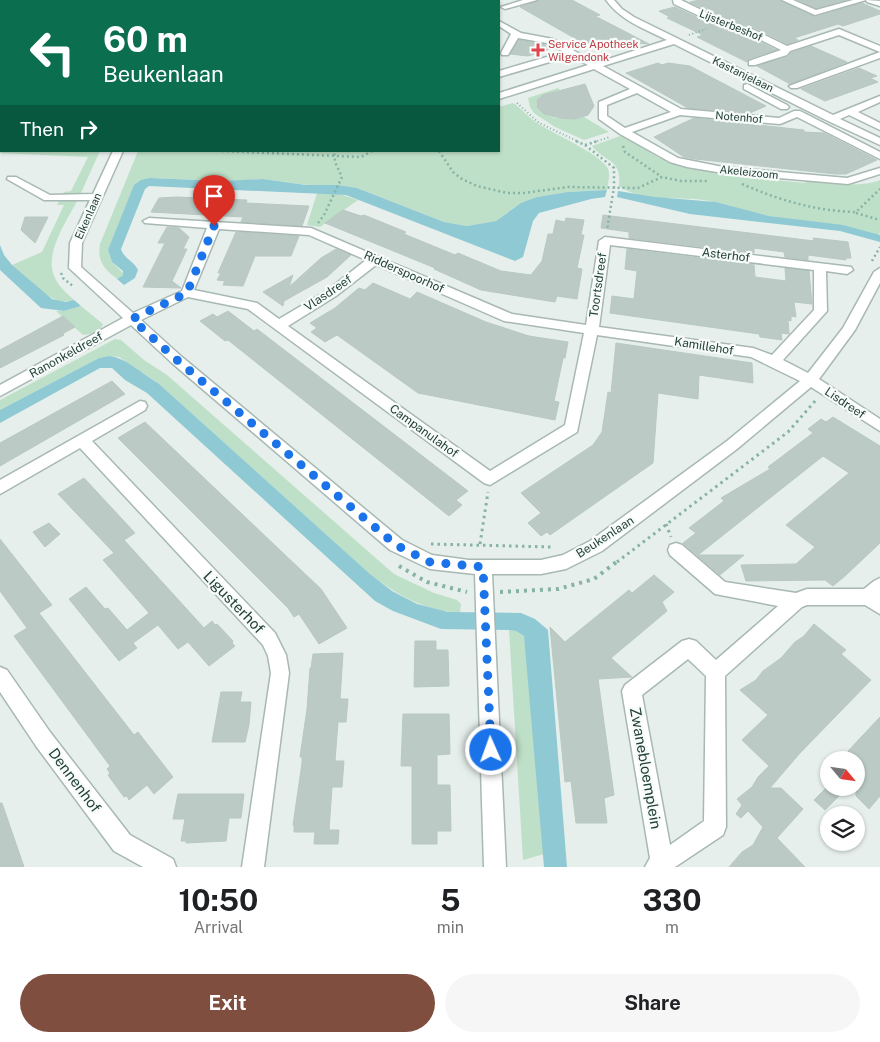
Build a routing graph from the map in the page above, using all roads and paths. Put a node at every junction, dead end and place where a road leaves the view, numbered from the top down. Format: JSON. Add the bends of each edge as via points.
{"nodes":[{"id":1,"x":533,"y":0,"type":"edge"},
{"id":2,"x":610,"y":0,"type":"edge"},
{"id":3,"x":677,"y":0,"type":"edge"},
{"id":4,"x":786,"y":0,"type":"edge"},
{"id":5,"x":862,"y":0,"type":"edge"},
{"id":6,"x":870,"y":0,"type":"edge"},
{"id":7,"x":880,"y":4,"type":"edge"},
{"id":8,"x":505,"y":7,"type":"dead end"},
{"id":9,"x":500,"y":24,"type":"edge"},
{"id":10,"x":724,"y":24,"type":"junction"},
{"id":11,"x":518,"y":34,"type":"junction"},
{"id":12,"x":679,"y":39,"type":"junction"},
{"id":13,"x":786,"y":49,"type":"junction"},
{"id":14,"x":880,"y":49,"type":"edge"},
{"id":15,"x":505,"y":53,"type":"dead end"},
{"id":16,"x":570,"y":53,"type":"junction"},
{"id":17,"x":880,"y":55,"type":"edge"},
{"id":18,"x":653,"y":58,"type":"dead end"},
{"id":19,"x":696,"y":62,"type":"dead end"},
{"id":20,"x":752,"y":63,"type":"dead end"},
{"id":21,"x":724,"y":64,"type":"junction"},
{"id":22,"x":595,"y":65,"type":"junction"},
{"id":23,"x":711,"y":69,"type":"junction"},
{"id":24,"x":603,"y":71,"type":"junction"},
{"id":25,"x":500,"y":74,"type":"edge"},
{"id":26,"x":794,"y":86,"type":"dead end"},
{"id":27,"x":637,"y":89,"type":"junction"},
{"id":28,"x":510,"y":93,"type":"junction"},
{"id":29,"x":786,"y":95,"type":"junction"},
{"id":30,"x":500,"y":96,"type":"edge"},
{"id":31,"x":880,"y":99,"type":"edge"},
{"id":32,"x":772,"y":101,"type":"junction"},
{"id":33,"x":784,"y":107,"type":"dead end"},
{"id":34,"x":849,"y":111,"type":"junction"},
{"id":35,"x":679,"y":112,"type":"junction"},
{"id":36,"x":831,"y":118,"type":"junction"},
{"id":37,"x":880,"y":127,"type":"edge"},
{"id":38,"x":624,"y":132,"type":"junction"},
{"id":39,"x":636,"y":138,"type":"junction"},
{"id":40,"x":880,"y":142,"type":"edge"},
{"id":41,"x":585,"y":146,"type":"junction"},
{"id":42,"x":118,"y":152,"type":"edge"},
{"id":43,"x":244,"y":152,"type":"edge"},
{"id":44,"x":334,"y":152,"type":"edge"},
{"id":45,"x":370,"y":152,"type":"edge"},
{"id":46,"x":440,"y":152,"type":"edge"},
{"id":47,"x":334,"y":156,"type":"junction"},
{"id":48,"x":880,"y":156,"type":"edge"},
{"id":49,"x":880,"y":171,"type":"edge"},
{"id":50,"x":662,"y":177,"type":"junction"},
{"id":51,"x":12,"y":179,"type":"dead end"},
{"id":52,"x":710,"y":180,"type":"dead end"},
{"id":53,"x":733,"y":182,"type":"dead end"},
{"id":54,"x":614,"y":187,"type":"junction"},
{"id":55,"x":880,"y":188,"type":"edge"},
{"id":56,"x":97,"y":197,"type":"junction"},
{"id":57,"x":856,"y":212,"type":"junction"},
{"id":58,"x":880,"y":220,"type":"edge"},
{"id":59,"x":149,"y":221,"type":"dead end"},
{"id":60,"x":214,"y":226,"type":"junction"},
{"id":61,"x":311,"y":232,"type":"junction"},
{"id":62,"x":605,"y":241,"type":"junction"},
{"id":63,"x":880,"y":247,"type":"edge"},
{"id":64,"x":375,"y":259,"type":"junction"},
{"id":65,"x":820,"y":267,"type":"junction"},
{"id":66,"x":847,"y":270,"type":"dead end"},
{"id":67,"x":874,"y":270,"type":"edge"},
{"id":68,"x":187,"y":293,"type":"junction"},
{"id":69,"x":132,"y":319,"type":"junction"},
{"id":70,"x":279,"y":325,"type":"junction"},
{"id":71,"x":592,"y":329,"type":"junction"},
{"id":72,"x":775,"y":360,"type":"junction"},
{"id":73,"x":810,"y":380,"type":"junction"},
{"id":74,"x":0,"y":391,"type":"edge"},
{"id":75,"x":140,"y":406,"type":"dead end"},
{"id":76,"x":880,"y":426,"type":"edge"},
{"id":77,"x":82,"y":441,"type":"junction"},
{"id":78,"x":490,"y":479,"type":"junction"},
{"id":79,"x":0,"y":488,"type":"edge"},
{"id":80,"x":423,"y":541,"type":"dead end"},
{"id":81,"x":480,"y":544,"type":"junction"},
{"id":82,"x":561,"y":548,"type":"dead end"},
{"id":83,"x":676,"y":550,"type":"dead end"},
{"id":84,"x":483,"y":567,"type":"junction"},
{"id":85,"x":876,"y":596,"type":"edge"},
{"id":86,"x":796,"y":601,"type":"junction"},
{"id":87,"x":716,"y":672,"type":"junction"},
{"id":88,"x":0,"y":676,"type":"edge"},
{"id":89,"x":660,"y":866,"type":"edge"},
{"id":90,"x":165,"y":867,"type":"edge"},
{"id":91,"x":253,"y":867,"type":"edge"},
{"id":92,"x":495,"y":867,"type":"edge"}],
"edges":[{"from":1,"to":8,"type":"street"},
{"from":2,"to":12,"type":"street","name":"Kastanjelaan","via":[[631,19]]},
{"from":3,"to":10,"type":"street","name":"Lijsterbeshof"},
{"from":4,"to":5,"type":"street","via":[[815,13]]},
{"from":6,"to":7,"type":"street"},
{"from":9,"to":11,"type":"street","name":"Notenhof"},
{"from":10,"to":12,"type":"path"},
{"from":10,"to":13,"type":"street","name":"Lijsterbeshof","via":[[749,31]]},
{"from":11,"to":15,"type":"street"},
{"from":11,"to":16,"type":"street","name":"Notenhof","via":[[550,41]]},
{"from":12,"to":21,"type":"street","name":"Kastanjelaan"},
{"from":12,"to":22,"type":"street"},
{"from":13,"to":14,"type":"street","name":"Lijsterbeshof","via":[[840,32]]},
{"from":13,"to":20,"type":"street","name":"Lijsterbeshof","via":[[784,54]]},
{"from":16,"to":22,"type":"street","name":"Notenhof"},
{"from":16,"to":25,"type":"street"},
{"from":17,"to":26,"type":"street"},
{"from":18,"to":24,"type":"street"},
{"from":19,"to":23,"type":"street","name":"Kastanjelaan"},
{"from":21,"to":23,"type":"street"},
{"from":21,"to":29,"type":"street","name":"Kastanjelaan"},
{"from":22,"to":24,"type":"street","name":"Notenhof"},
{"from":22,"to":28,"type":"street"},
{"from":23,"to":32,"type":"street","name":"Kastanjelaan"},
{"from":24,"to":27,"type":"street","name":"Notenhof"},
{"from":27,"to":35,"type":"street","name":"Notenhof"},
{"from":27,"to":38,"type":"street","via":[[602,104],[602,117]]},
{"from":28,"to":30,"type":"street"},
{"from":28,"to":41,"type":"path","via":[[539,123]]},
{"from":29,"to":32,"type":"street"},
{"from":29,"to":36,"type":"street","name":"Kastanjelaan"},
{"from":31,"to":34,"type":"street"},
{"from":32,"to":33,"type":"street","name":"Kastanjelaan"},
{"from":34,"to":36,"type":"street"},
{"from":34,"to":37,"type":"street"},
{"from":35,"to":38,"type":"street","name":"Notenhof"},
{"from":35,"to":48,"type":"street","name":"Notenhof","via":[[780,120],[797,114]]},
{"from":36,"to":40,"type":"street","name":"Kastanjelaan"},
{"from":38,"to":39,"type":"street","name":"Akeleizoom"},
{"from":38,"to":41,"type":"path"},
{"from":39,"to":49,"type":"street","name":"Akeleizoom","via":[[674,160],[723,170],[848,181]]},
{"from":39,"to":50,"type":"path","via":[[625,143],[622,147],[625,152]]},
{"from":41,"to":54,"type":"path","via":[[614,168]]},
{"from":42,"to":56,"type":"street","name":"Eikenlaan"},
{"from":43,"to":47,"type":"path"},
{"from":44,"to":47,"type":"path"},
{"from":45,"to":47,"type":"path","via":[[361,157]]},
{"from":46,"to":54,"type":"path","via":[[453,172],[490,190],[524,193],[568,186]]},
{"from":47,"to":61,"type":"path","via":[[342,177],[324,215]]},
{"from":50,"to":52,"type":"path","via":[[682,181]]},
{"from":50,"to":54,"type":"path","via":[[638,188]]},
{"from":51,"to":56,"type":"street","via":[[48,198]]},
{"from":53,"to":57,"type":"path","via":[[798,206]]},
{"from":54,"to":62,"type":"path"},
{"from":55,"to":57,"type":"path"},
{"from":56,"to":69,"type":"street","name":"Eikenlaan","via":[[76,243],[75,268]]},
{"from":57,"to":58,"type":"path"},
{"from":59,"to":60,"type":"street","name":"Ridderspoorhof"},
{"from":60,"to":61,"type":"street","name":"Ridderspoorhof"},
{"from":60,"to":68,"type":"street"},
{"from":61,"to":64,"type":"street","name":"Ridderspoorhof"},
{"from":62,"to":65,"type":"street","name":"Asterhof"},
{"from":62,"to":71,"type":"street","name":"Toortsdreef"},
{"from":63,"to":67,"type":"path"},
{"from":64,"to":70,"type":"street","name":"Vlasdreef","via":[[332,293]]},
{"from":64,"to":71,"type":"street","name":"Ridderspoorhof","via":[[509,318]]},
{"from":65,"to":66,"type":"street","name":"Asterhof"},
{"from":65,"to":72,"type":"street","via":[[821,311]]},
{"from":67,"to":73,"type":"street","name":"Beukenlaan","via":[[848,330]]},
{"from":68,"to":69,"type":"street"},
{"from":68,"to":70,"type":"street","name":"Campanulahof","via":[[252,306]]},
{"from":69,"to":74,"type":"street","name":"Ranonkeldreef"},
{"from":69,"to":84,"type":"street","name":"Beukenlaan","via":[[396,545],[430,562]]},
{"from":70,"to":78,"type":"street","name":"Campanulahof"},
{"from":71,"to":72,"type":"street","name":"Kamillehof","via":[[753,353]]},
{"from":71,"to":78,"type":"street","via":[[572,428]]},
{"from":72,"to":73,"type":"street","name":"Kamillehof"},
{"from":73,"to":76,"type":"street","name":"Lisdreef"},
{"from":73,"to":84,"type":"street","name":"Beukenlaan","via":[[732,445],[596,546],[566,562],[541,567]]},
{"from":75,"to":77,"type":"street"},
{"from":77,"to":79,"type":"street"},
{"from":77,"to":91,"type":"street","name":"Ligusterhof","via":[[269,639],[277,655],[280,673]]},
{"from":78,"to":81,"type":"path"},
{"from":80,"to":81,"type":"path","name":"Beukenlaan","via":[[461,546]]},
{"from":81,"to":82,"type":"path","name":"Beukenlaan"},
{"from":83,"to":86,"type":"street","via":[[721,589]]},
{"from":84,"to":92,"type":"street"},
{"from":85,"to":86,"type":"street","via":[[807,597]]},
{"from":86,"to":87,"type":"street"},
{"from":87,"to":89,"type":"street","name":"Zwanebloemplein","via":[[715,826]]},
{"from":87,"to":89,"type":"street","name":"Zwanebloemplein","via":[[689,647],[632,691]]},
{"from":88,"to":90,"type":"street","name":"Dennenhof","via":[[122,843]]}]}
